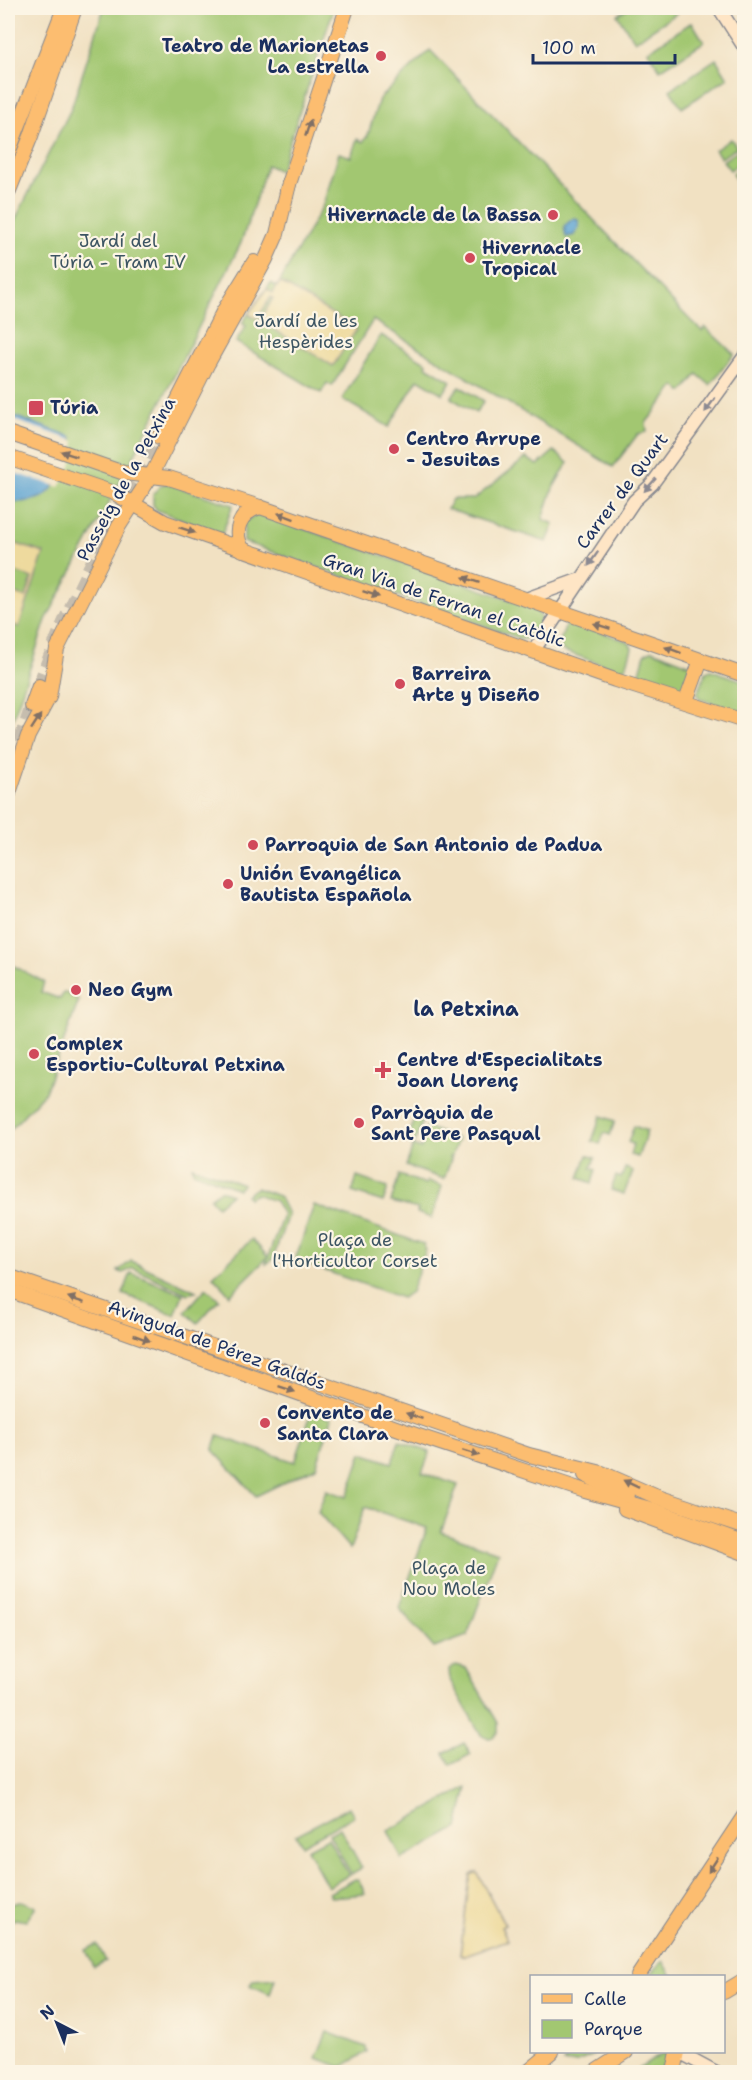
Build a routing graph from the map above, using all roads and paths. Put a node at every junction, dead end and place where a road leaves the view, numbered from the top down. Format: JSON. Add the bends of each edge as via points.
{"nodes":[{"id":1,"x":64,"y":8,"type":"edge"},
{"id":2,"x":75,"y":8,"type":"edge"},
{"id":3,"x":347,"y":8,"type":"edge"},
{"id":4,"x":719,"y":8,"type":"edge"},
{"id":5,"x":744,"y":47,"type":"edge"},
{"id":6,"x":8,"y":153,"type":"edge"},
{"id":7,"x":289,"y":184,"type":"junction"},
{"id":8,"x":8,"y":193,"type":"edge"},
{"id":9,"x":744,"y":357,"type":"edge"},
{"id":10,"x":8,"y":433,"type":"edge"},
{"id":11,"x":159,"y":437,"type":"tunnel mouth"},
{"id":12,"x":8,"y":457,"type":"edge"},
{"id":13,"x":151,"y":476,"type":"junction"},
{"id":14,"x":134,"y":505,"type":"junction"},
{"id":15,"x":260,"y":507,"type":"junction"},
{"id":16,"x":243,"y":550,"type":"junction"},
{"id":17,"x":578,"y":580,"type":"junction"},
{"id":18,"x":526,"y":599,"type":"junction"},
{"id":19,"x":560,"y":610,"type":"junction"},
{"id":20,"x":534,"y":650,"type":"junction"},
{"id":21,"x":701,"y":660,"type":"junction"},
{"id":22,"x":744,"y":675,"type":"edge"},
{"id":23,"x":39,"y":686,"type":"tunnel mouth"},
{"id":24,"x":686,"y":701,"type":"junction"},
{"id":25,"x":32,"y":706,"type":"tunnel mouth"},
{"id":26,"x":744,"y":721,"type":"edge"},
{"id":27,"x":8,"y":796,"type":"edge"},
{"id":28,"x":8,"y":1275,"type":"edge"},
{"id":29,"x":8,"y":1290,"type":"edge"},
{"id":30,"x":556,"y":1463,"type":"junction"},
{"id":31,"x":585,"y":1491,"type":"junction"},
{"id":32,"x":744,"y":1527,"type":"edge"},
{"id":33,"x":744,"y":1537,"type":"edge"},
{"id":34,"x":744,"y":1542,"type":"edge"},
{"id":35,"x":744,"y":1553,"type":"edge"},
{"id":36,"x":744,"y":1816,"type":"edge"},
{"id":37,"x":639,"y":1975,"type":"edge"},
{"id":38,"x":744,"y":1980,"type":"edge"},
{"id":39,"x":725,"y":1991,"type":"edge"},
{"id":40,"x":551,"y":2053,"type":"edge"},
{"id":41,"x":625,"y":2053,"type":"edge"},
{"id":42,"x":678,"y":2053,"type":"edge"},
{"id":43,"x":680,"y":2053,"type":"edge"},
{"id":44,"x":533,"y":2070,"type":"edge"},
{"id":45,"x":595,"y":2073,"type":"edge"},
{"id":46,"x":674,"y":2073,"type":"edge"},
{"id":47,"x":716,"y":2073,"type":"edge"}],
"edges":[{"from":1,"to":6,"type":"main road"},
{"from":2,"to":8,"type":"main road"},
{"from":7,"to":3,"type":"main road","name":"Passeig de la Petxina","one_way":true},
{"from":4,"to":5,"type":"street"},
{"from":7,"to":11,"type":"main road","name":"Passeig de la Petxina","via":[[268,236],[223,312]]},
{"from":7,"to":13,"type":"main road","name":"Passeig de la Petxina","via":[[270,252]]},
{"from":9,"to":17,"type":"street","name":"Carrer de Quart","one_way":true},
{"from":13,"to":10,"type":"main road","name":"Gran Via de Ferran el Catòlic","one_way":true,"via":[[124,473]]},
{"from":12,"to":14,"type":"main road","name":"Gran Via de Ferran el Catòlic","via":[[114,494]]},
{"from":13,"to":14,"type":"main road","name":"Passeig de la Petxina"},
{"from":13,"to":15,"type":"main road","name":"Gran Via de Ferran el Catòlic","via":[[180,481]]},
{"from":14,"to":16,"type":"main road","name":"Gran Via de Ferran el Catòlic","one_way":true,"via":[[165,522]]},
{"from":27,"to":14,"type":"main road","name":"Passeig de la Petxina","one_way":true,"via":[[25,743],[49,697],[57,649],[118,526]]},
{"from":15,"to":16,"type":"main road","via":[[246,513],[238,523],[236,534]]},
{"from":18,"to":15,"type":"main road","name":"Gran Via de Ferran el Catòlic","one_way":true},
{"from":16,"to":20,"type":"main road","name":"Gran Via de Ferran el Catòlic","one_way":true},
{"from":17,"to":18,"type":"street"},
{"from":17,"to":19,"type":"street","name":"Carrer de Quart"},
{"from":18,"to":19,"type":"main road","name":"Gran Via de Ferran el Catòlic"},
{"from":19,"to":20,"type":"street","name":"Carrer de Quart"},
{"from":21,"to":19,"type":"main road","name":"Gran Via de Ferran el Catòlic","one_way":true},
{"from":20,"to":24,"type":"main road","name":"Gran Via de Ferran el Catòlic"},
{"from":21,"to":22,"type":"main road","name":"Gran Via de Ferran el Catòlic"},
{"from":21,"to":24,"type":"main road"},
{"from":23,"to":25,"type":"main road"},
{"from":24,"to":26,"type":"main road","name":"Gran Via de Ferran el Catòlic"},
{"from":30,"to":28,"type":"main road","name":"Avinguda de Pérez Galdós","one_way":true},
{"from":29,"to":31,"type":"main road","name":"Avinguda de Pérez Galdós","one_way":true},
{"from":32,"to":30,"type":"main road","name":"Avinguda de Pérez Galdós","one_way":true,"via":[[602,1473]]},
{"from":30,"to":33,"type":"main road","name":"Avinguda de Pérez Galdós","via":[[632,1498]]},
{"from":31,"to":34,"type":"main road","name":"Avinguda de Pérez Galdós"},
{"from":31,"to":35,"type":"main road","name":"Avinguda de Pérez Galdós","via":[[650,1520]]},
{"from":36,"to":37,"type":"main road","one_way":true},
{"from":38,"to":39,"type":"main road"},
{"from":40,"to":44,"type":"main road"},
{"from":41,"to":45,"type":"main road"},
{"from":42,"to":46,"type":"main road"},
{"from":43,"to":47,"type":"street"}]}
